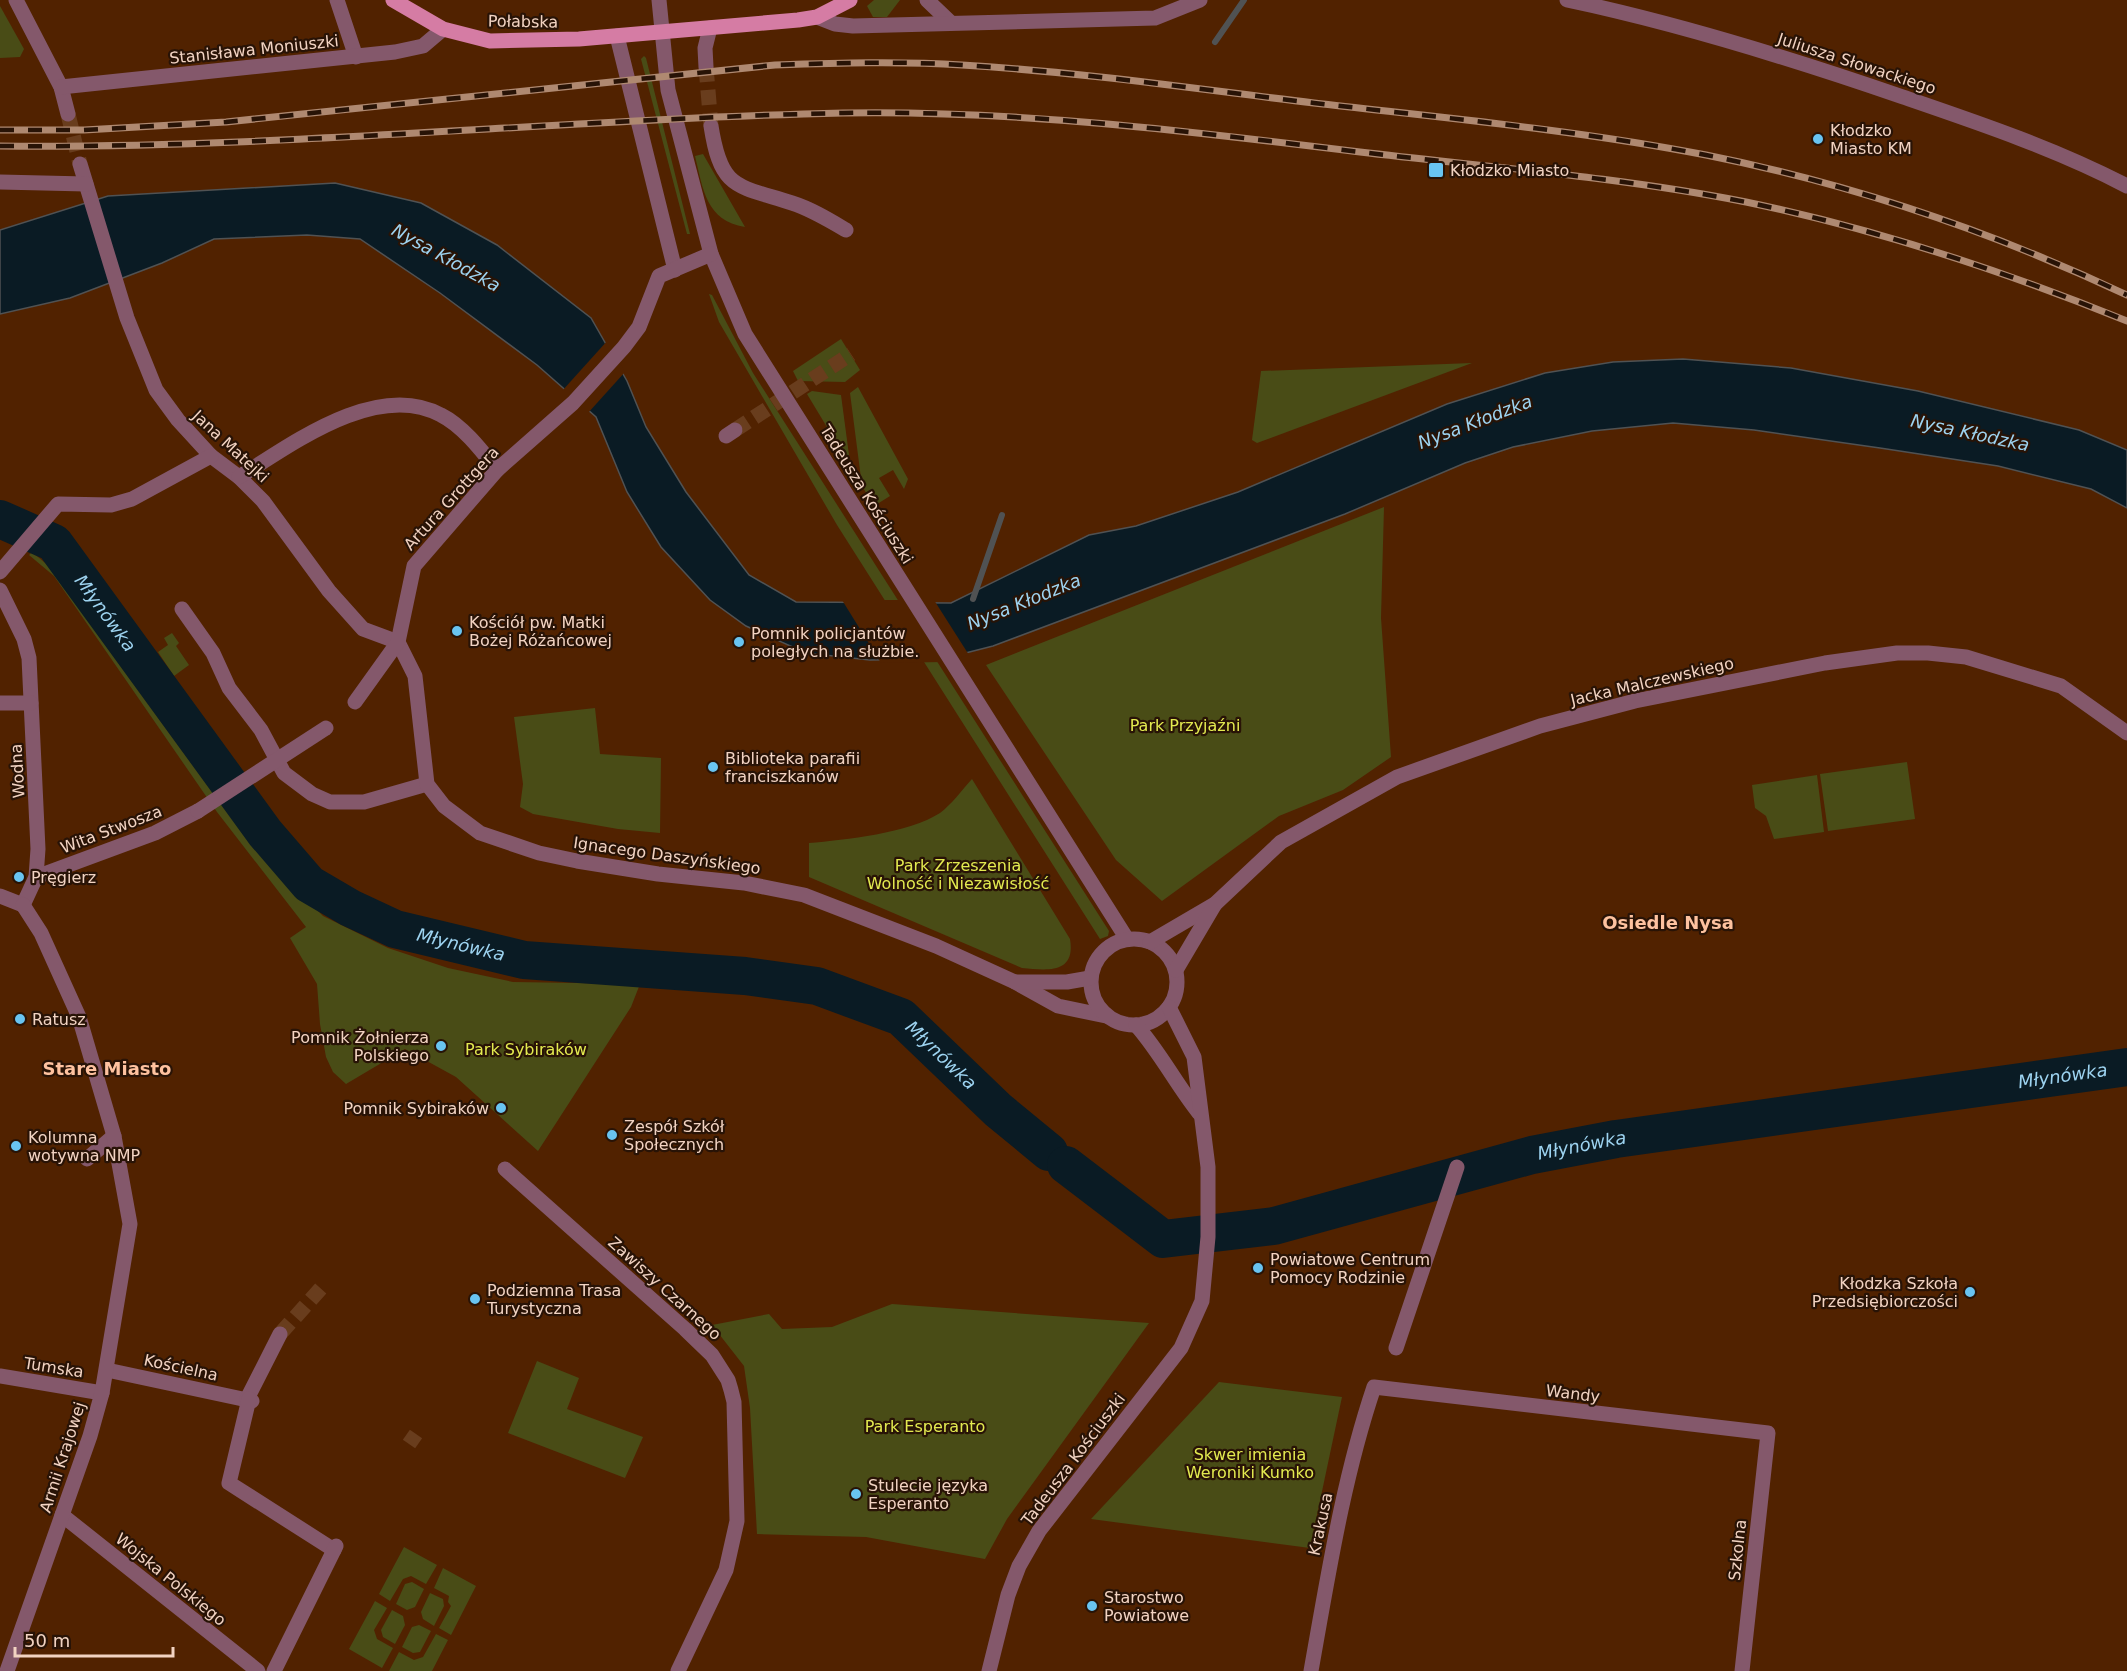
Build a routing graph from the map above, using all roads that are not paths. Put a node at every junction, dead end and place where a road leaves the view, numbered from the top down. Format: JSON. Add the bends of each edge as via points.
{"nodes":[{"id":1,"x":16,"y":0,"type":"edge"},
{"id":2,"x":337,"y":0,"type":"edge"},
{"id":3,"x":393,"y":0,"type":"edge"},
{"id":4,"x":659,"y":0,"type":"edge"},
{"id":5,"x":850,"y":0,"type":"edge"},
{"id":6,"x":927,"y":0,"type":"edge"},
{"id":7,"x":1200,"y":0,"type":"edge"},
{"id":8,"x":1567,"y":0,"type":"edge"},
{"id":9,"x":817,"y":17,"type":"junction"},
{"id":10,"x":951,"y":23,"type":"junction"},
{"id":11,"x":710,"y":28,"type":"junction"},
{"id":12,"x":443,"y":29,"type":"junction"},
{"id":13,"x":661,"y":32,"type":"junction"},
{"id":14,"x":617,"y":36,"type":"junction"},
{"id":15,"x":356,"y":57,"type":"junction"},
{"id":16,"x":706,"y":67,"type":"tunnel mouth"},
{"id":17,"x":61,"y":87,"type":"junction"},
{"id":18,"x":68,"y":114,"type":"tunnel mouth"},
{"id":19,"x":711,"y":126,"type":"tunnel mouth"},
{"id":20,"x":80,"y":164,"type":"tunnel mouth"},
{"id":21,"x":0,"y":182,"type":"edge"},
{"id":22,"x":86,"y":184,"type":"junction"},
{"id":23,"x":2127,"y":186,"type":"edge"},
{"id":24,"x":846,"y":230,"type":"dead end"},
{"id":25,"x":711,"y":254,"type":"junction"},
{"id":26,"x":675,"y":270,"type":"junction"},
{"id":27,"x":211,"y":456,"type":"junction"},
{"id":28,"x":497,"y":470,"type":"junction"},
{"id":29,"x":239,"y":477,"type":"junction"},
{"id":30,"x":0,"y":572,"type":"edge"},
{"id":31,"x":0,"y":590,"type":"edge"},
{"id":32,"x":182,"y":609,"type":"dead end"},
{"id":33,"x":398,"y":642,"type":"junction"},
{"id":34,"x":0,"y":703,"type":"edge"},
{"id":35,"x":31,"y":703,"type":"junction"},
{"id":36,"x":352,"y":706,"type":"dead end"},
{"id":37,"x":326,"y":728,"type":"dead end"},
{"id":38,"x":2127,"y":733,"type":"edge"},
{"id":39,"x":427,"y":784,"type":"junction"},
{"id":40,"x":36,"y":877,"type":"junction"},
{"id":41,"x":0,"y":896,"type":"edge"},
{"id":42,"x":1215,"y":904,"type":"junction"},
{"id":43,"x":23,"y":905,"type":"junction"},
{"id":44,"x":1127,"y":939,"type":"junction"},
{"id":45,"x":1150,"y":942,"type":"junction"},
{"id":46,"x":1176,"y":970,"type":"junction"},
{"id":47,"x":1090,"y":978,"type":"junction"},
{"id":48,"x":1016,"y":982,"type":"junction"},
{"id":49,"x":1169,"y":1007,"type":"junction"},
{"id":50,"x":1106,"y":1016,"type":"junction"},
{"id":51,"x":1136,"y":1026,"type":"junction"},
{"id":52,"x":1199,"y":1113,"type":"junction"},
{"id":53,"x":114,"y":1136,"type":"junction"},
{"id":54,"x":87,"y":1159,"type":"dead end"},
{"id":55,"x":1457,"y":1167,"type":"dead end"},
{"id":56,"x":506,"y":1169,"type":"dead end"},
{"id":57,"x":280,"y":1334,"type":"tunnel mouth"},
{"id":58,"x":1396,"y":1348,"type":"dead end"},
{"id":59,"x":107,"y":1370,"type":"junction"},
{"id":60,"x":7,"y":1377,"type":"edge"},
{"id":61,"x":1374,"y":1388,"type":"joint"},
{"id":62,"x":102,"y":1393,"type":"junction"},
{"id":63,"x":249,"y":1400,"type":"junction"},
{"id":64,"x":1768,"y":1433,"type":"joint"},
{"id":65,"x":62,"y":1515,"type":"junction"},
{"id":66,"x":7,"y":1650,"type":"edge"},
{"id":67,"x":8,"y":1671,"type":"edge"},
{"id":68,"x":258,"y":1671,"type":"edge"},
{"id":69,"x":274,"y":1671,"type":"edge"},
{"id":70,"x":678,"y":1671,"type":"edge"},
{"id":71,"x":989,"y":1671,"type":"edge"},
{"id":72,"x":1311,"y":1671,"type":"edge"},
{"id":73,"x":1743,"y":1671,"type":"edge"}],
"edges":[{"from":1,"to":17,"type":"street"},
{"from":2,"to":15,"type":"street"},
{"from":3,"to":12,"type":"main road","name":"Połabska"},
{"from":4,"to":13,"type":"street","name":"Tadeusza Kościuszki"},
{"from":5,"to":9,"type":"main road"},
{"from":6,"to":10,"type":"street"},
{"from":7,"to":10,"type":"street","via":[[1155,18]]},
{"from":8,"to":23,"type":"street","name":"Juliusza Słowackiego","via":[[1677,25],[1875,86],[2015,137]]},
{"from":9,"to":10,"type":"street","via":[[853,26]]},
{"from":9,"to":11,"type":"main road","name":"Połabska"},
{"from":11,"to":13,"type":"main road","name":"Połabska"},
{"from":11,"to":16,"type":"street"},
{"from":12,"to":14,"type":"main road","name":"Połabska","via":[[490,40]]},
{"from":12,"to":15,"type":"street","name":"Stanisława Moniuszki","via":[[423,46]]},
{"from":13,"to":14,"type":"main road","name":"Połabska"},
{"from":13,"to":25,"type":"street","name":"Tadeusza Kościuszki","via":[[668,90]]},
{"from":14,"to":26,"type":"street"},
{"from":15,"to":17,"type":"street","name":"Stanisława Moniuszki"},
{"from":17,"to":18,"type":"street"},
{"from":19,"to":24,"type":"street","via":[[723,173],[740,187],[795,204]]},
{"from":20,"to":22,"type":"street","name":"Jana Matejki"},
{"from":21,"to":22,"type":"street"},
{"from":22,"to":27,"type":"street","name":"Jana Matejki","via":[[127,318],[156,390]]},
{"from":25,"to":26,"type":"street","name":"Artura Grottgera"},
{"from":25,"to":44,"type":"street","name":"Tadeusza Kościuszki","via":[[745,334]]},
{"from":26,"to":28,"type":"street","name":"Artura Grottgera","via":[[659,276],[639,327],[624,347],[573,403]]},
{"from":27,"to":29,"type":"street","name":"Jana Matejki"},
{"from":27,"to":30,"type":"street","via":[[132,499],[111,505],[58,504]]},
{"from":28,"to":29,"type":"street","via":[[443,415],[422,406],[385,406],[361,410],[329,424]]},
{"from":28,"to":33,"type":"street","name":"Artura Grottgera","via":[[414,566]]},
{"from":29,"to":33,"type":"street","name":"Jana Matejki","via":[[263,501],[363,629]]},
{"from":31,"to":35,"type":"street","name":"Wodna","via":[[24,639]]},
{"from":32,"to":39,"type":"street","via":[[213,653],[229,688],[261,729],[284,772],[312,794],[330,802],[364,802]]},
{"from":33,"to":36,"type":"street"},
{"from":33,"to":39,"type":"street","via":[[416,676]]},
{"from":34,"to":35,"type":"street"},
{"from":35,"to":40,"type":"street","name":"Wodna"},
{"from":37,"to":40,"type":"street","name":"Wita Stwosza","bridge":true,"via":[[198,811],[155,832]]},
{"from":38,"to":42,"type":"street","name":"Jacka Malczewskiego","via":[[2061,686],[1966,657],[1897,653],[1825,663],[1635,701],[1540,726],[1397,777],[1281,843]]},
{"from":39,"to":48,"type":"street","name":"Ignacego Daszyńskiego","via":[[444,806],[480,833],[539,853],[804,895]]},
{"from":40,"to":43,"type":"street"},
{"from":41,"to":43,"type":"street"},
{"from":42,"to":45,"type":"street","name":"Jacka Malczewskiego"},
{"from":42,"to":46,"type":"street","name":"Jacka Malczewskiego"},
{"from":43,"to":53,"type":"street","name":"Armii Krajowej","via":[[41,933],[79,1017]]},
{"from":44,"to":45,"type":"street"},
{"from":44,"to":47,"type":"street","via":[[1097,957]]},
{"from":45,"to":46,"type":"street","via":[[1162,948]]},
{"from":46,"to":49,"type":"street","via":[[1176,990]]},
{"from":47,"to":48,"type":"street","name":"Ignacego Daszyńskiego"},
{"from":47,"to":50,"type":"street","via":[[1097,1005]]},
{"from":48,"to":50,"type":"street","name":"Ignacego Daszyńskiego","via":[[1058,1006]]},
{"from":49,"to":51,"type":"street","via":[[1149,1023]]},
{"from":49,"to":52,"type":"street","via":[[1194,1057]]},
{"from":50,"to":51,"type":"street"},
{"from":51,"to":52,"type":"street","via":[[1155,1047]]},
{"from":52,"to":71,"type":"street","name":"Tadeusza Kościuszki","via":[[1210,1199],[1205,1280],[1197,1316],[1181,1348],[1039,1531],[1019,1566],[999,1624]]},
{"from":53,"to":54,"type":"street"},
{"from":53,"to":59,"type":"street","name":"Armii Krajowej","via":[[130,1224]]},
{"from":55,"to":58,"type":"street"},
{"from":56,"to":70,"type":"street","name":"Zawiszy Czarnego","via":[[685,1329],[712,1355],[728,1380],[734,1402],[734,1541],[726,1570]]},
{"from":57,"to":63,"type":"street"},
{"from":59,"to":62,"type":"street","name":"Armii Krajowej"},
{"from":59,"to":63,"type":"street","name":"Kościelna"},
{"from":60,"to":62,"type":"street","name":"Tumska"},
{"from":61,"to":64,"type":"street","name":"Wandy"},
{"from":61,"to":72,"type":"street","name":"Krakusa","via":[[1335,1537]]},
{"from":62,"to":65,"type":"street","name":"Armii Krajowej"},
{"from":63,"to":69,"type":"street","via":[[229,1483],[335,1548]]},
{"from":64,"to":73,"type":"street","name":"Szkolna"},
{"from":65,"to":66,"type":"street","name":"Armii Krajowej"},
{"from":65,"to":68,"type":"street","name":"Wojska Polskiego"},
{"from":66,"to":67,"type":"street","name":"Armii Krajowej"}]}
